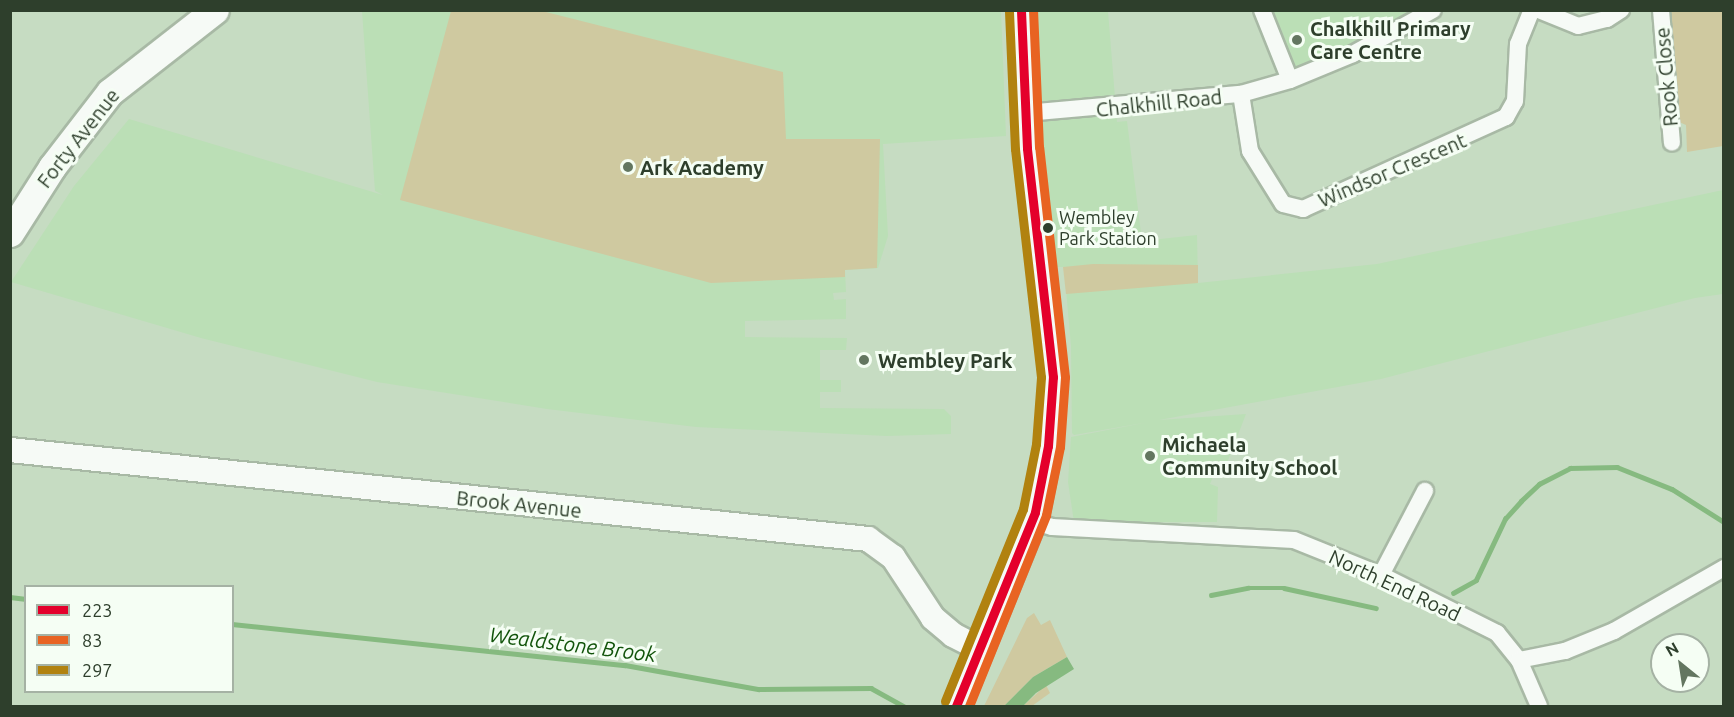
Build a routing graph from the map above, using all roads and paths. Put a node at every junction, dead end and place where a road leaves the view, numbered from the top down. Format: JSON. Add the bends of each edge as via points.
{"nodes":[{"id":1,"x":1021,"y":10,"type":"edge"},
{"id":2,"x":1262,"y":10,"type":"edge"},
{"id":3,"x":1433,"y":10,"type":"edge"},
{"id":4,"x":1532,"y":10,"type":"edge"},
{"id":5,"x":1539,"y":10,"type":"edge"},
{"id":6,"x":1621,"y":10,"type":"edge"},
{"id":7,"x":1660,"y":10,"type":"edge"},
{"id":8,"x":208,"y":12,"type":"edge"},
{"id":9,"x":1290,"y":80,"type":"junction"},
{"id":10,"x":1241,"y":94,"type":"junction"},
{"id":11,"x":1026,"y":113,"type":"junction"},
{"id":12,"x":1672,"y":143,"type":"dead end"},
{"id":13,"x":10,"y":233,"type":"edge"},
{"id":14,"x":10,"y":450,"type":"edge"},
{"id":15,"x":1425,"y":491,"type":"dead end"},
{"id":16,"x":1037,"y":519,"type":"junction"},
{"id":17,"x":1724,"y":568,"type":"edge"},
{"id":18,"x":1381,"y":575,"type":"junction"},
{"id":19,"x":980,"y":649,"type":"junction"},
{"id":20,"x":1519,"y":660,"type":"junction"},
{"id":21,"x":956,"y":706,"type":"edge"},
{"id":22,"x":1539,"y":706,"type":"edge"}],
"edges":[{"from":1,"to":11,"type":"main road"},
{"from":2,"to":9,"type":"street"},
{"from":3,"to":9,"type":"street","name":"Chalkhill Road","via":[[1353,54]]},
{"from":4,"to":10,"type":"street","name":"Windsor Crescent","via":[[1518,44],[1515,101],[1506,117],[1303,208],[1283,204],[1250,151]]},
{"from":5,"to":6,"type":"street","via":[[1578,26],[1607,19]]},
{"from":7,"to":12,"type":"street","name":"Rook Close"},
{"from":8,"to":13,"type":"main road","name":"Forty Avenue","via":[[110,92],[52,167]]},
{"from":9,"to":10,"type":"street","name":"Chalkhill Road"},
{"from":10,"to":11,"type":"street","name":"Chalkhill Road"},
{"from":11,"to":16,"type":"main road","via":[[1053,377]]},
{"from":14,"to":19,"type":"street","name":"Brook Avenue","via":[[868,539],[893,557],[933,618],[953,635]]},
{"from":15,"to":18,"type":"street"},
{"from":16,"to":18,"type":"street","name":"North End Road","via":[[1294,540]]},
{"from":16,"to":19,"type":"main road"},
{"from":17,"to":20,"type":"street","via":[[1614,631],[1565,651]]},
{"from":18,"to":20,"type":"street","name":"North End Road","via":[[1497,633]]},
{"from":19,"to":21,"type":"main road"},
{"from":20,"to":22,"type":"street","name":"North End Road"}]}
